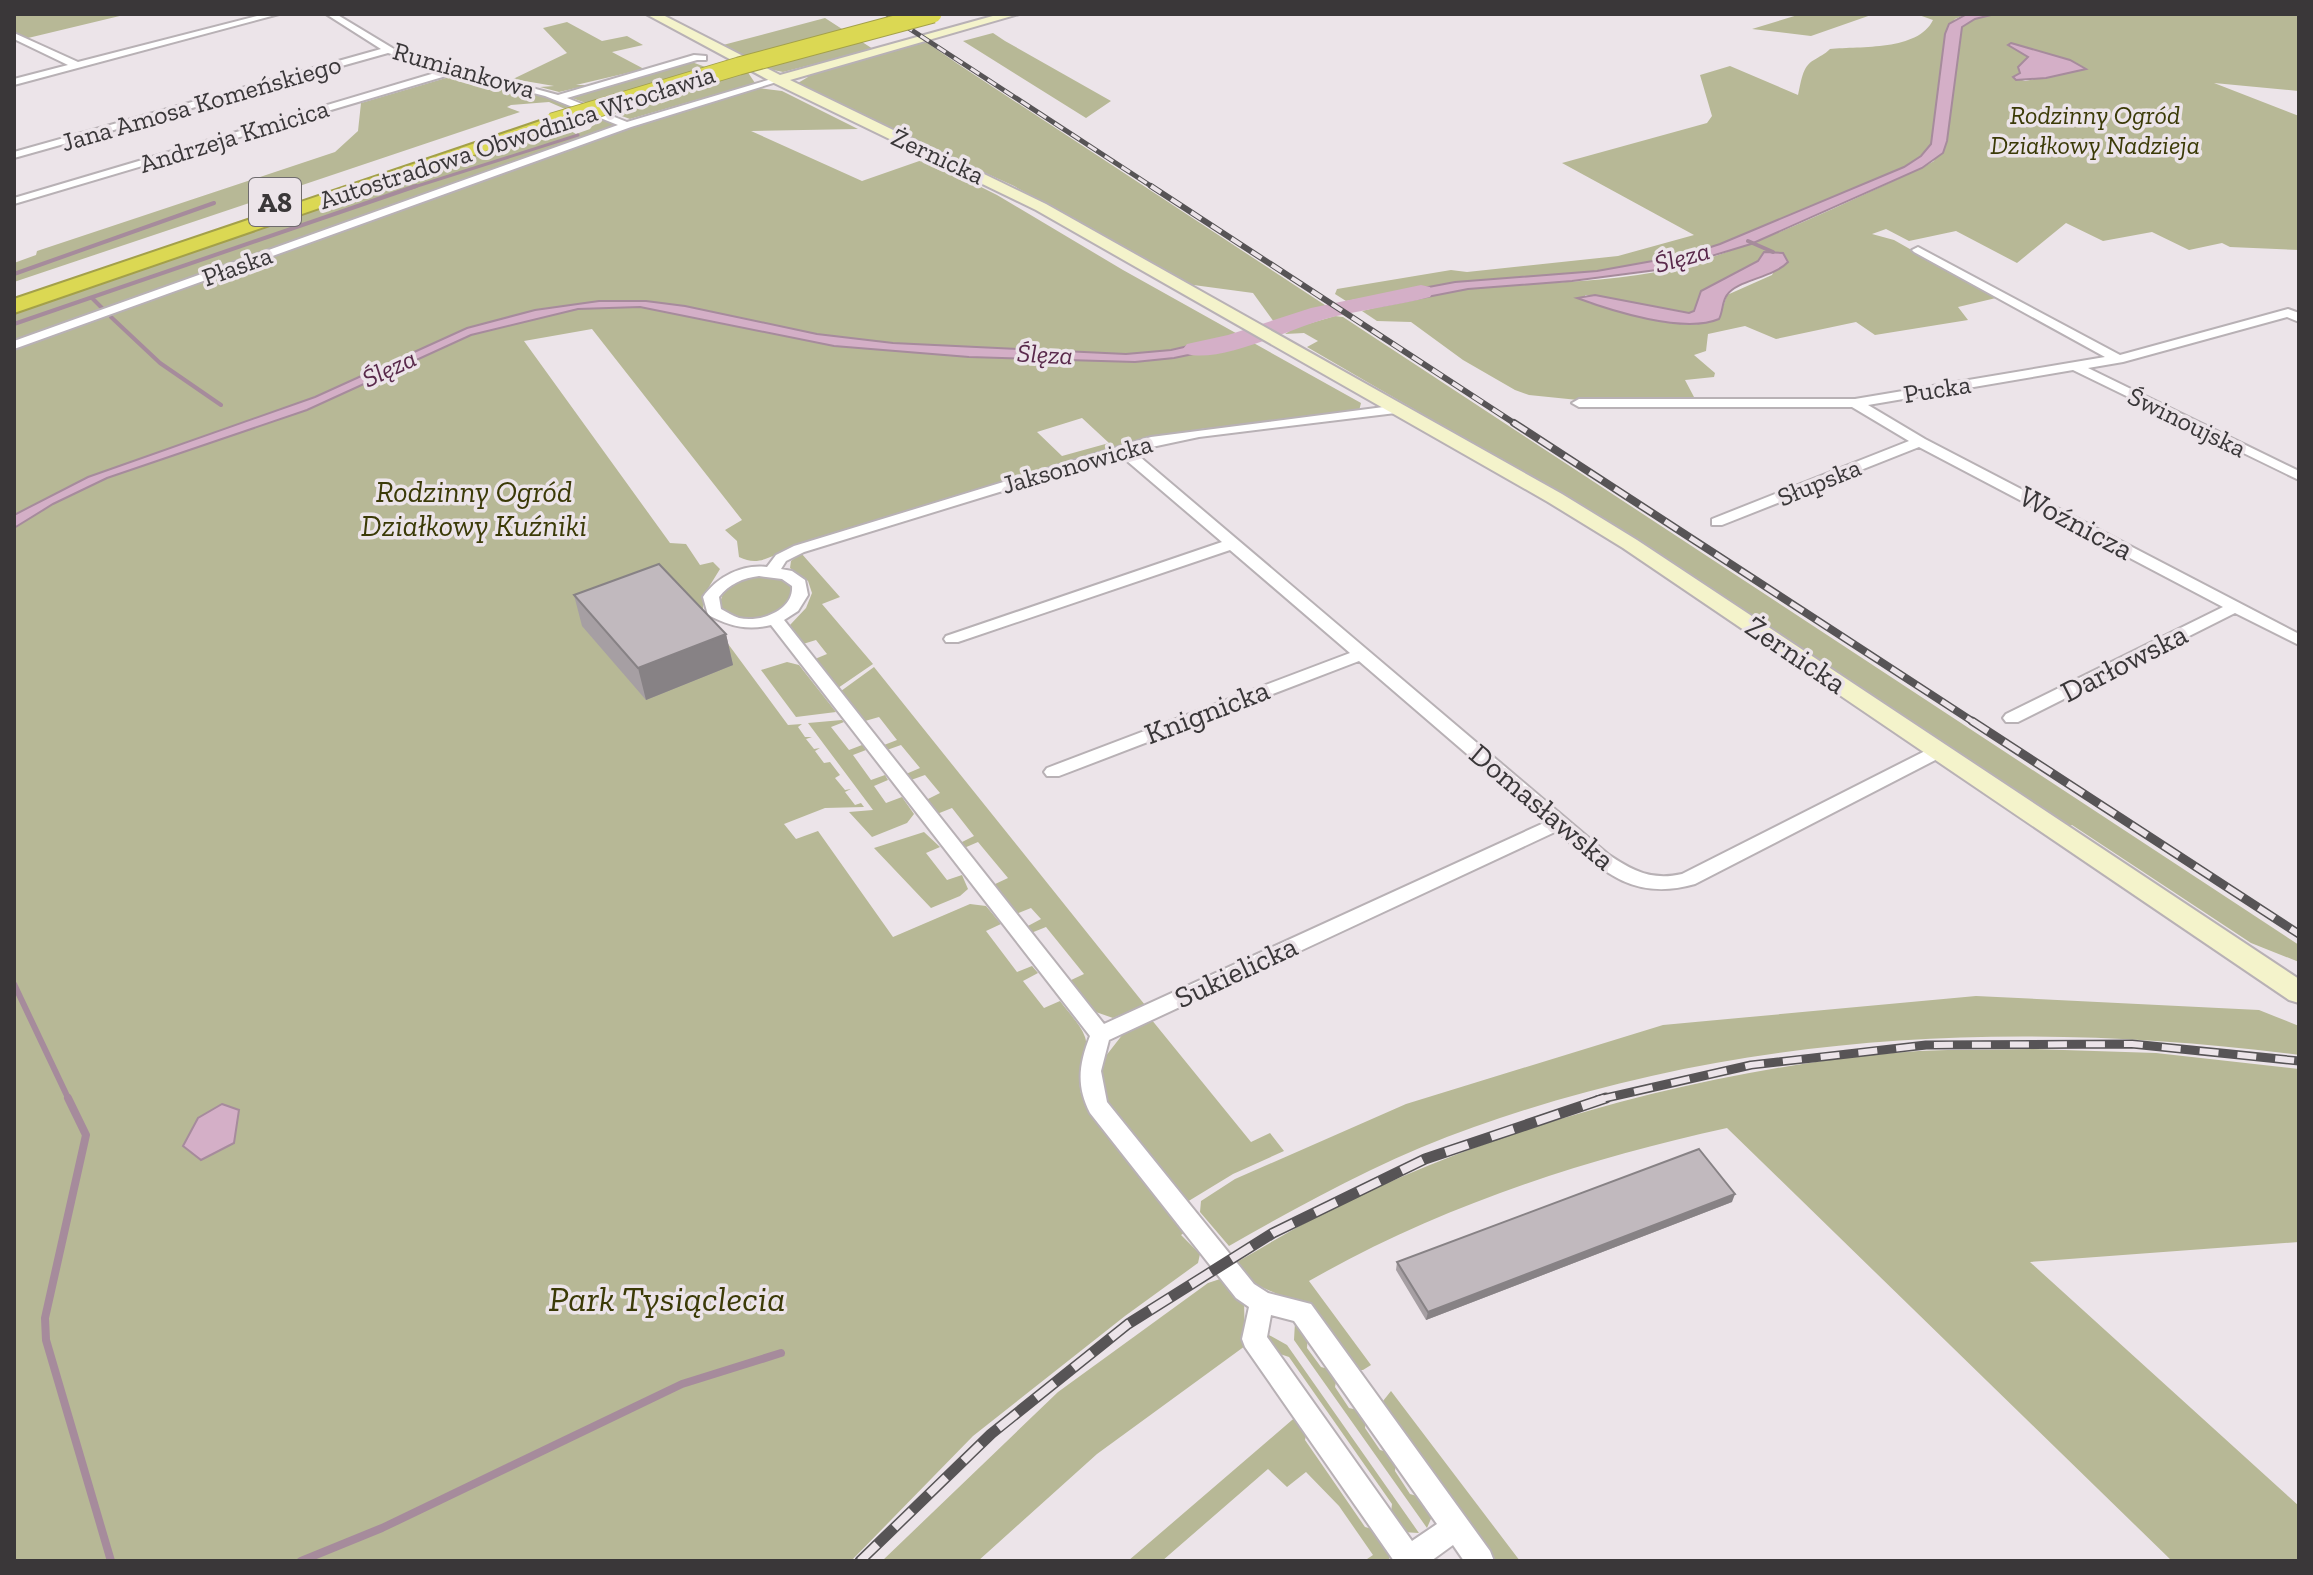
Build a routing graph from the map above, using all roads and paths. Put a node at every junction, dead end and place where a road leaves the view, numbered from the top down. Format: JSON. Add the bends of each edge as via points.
{"nodes":[{"id":1,"x":275,"y":14,"type":"edge"},
{"id":2,"x":330,"y":14,"type":"edge"},
{"id":3,"x":652,"y":14,"type":"edge"},
{"id":4,"x":898,"y":14,"type":"edge"},
{"id":5,"x":933,"y":14,"type":"edge"},
{"id":6,"x":1013,"y":14,"type":"edge"},
{"id":7,"x":14,"y":36,"type":"edge"},
{"id":8,"x":388,"y":50,"type":"junction"},
{"id":9,"x":700,"y":57,"type":"dead end"},
{"id":10,"x":76,"y":65,"type":"junction"},
{"id":11,"x":454,"y":70,"type":"junction"},
{"id":12,"x":778,"y":80,"type":"junction"},
{"id":13,"x":14,"y":82,"type":"edge"},
{"id":14,"x":557,"y":98,"type":"junction"},
{"id":15,"x":544,"y":119,"type":"junction"},
{"id":16,"x":627,"y":125,"type":"junction"},
{"id":17,"x":14,"y":155,"type":"edge"},
{"id":18,"x":14,"y":201,"type":"edge"},
{"id":19,"x":1918,"y":250,"type":"dead end"},
{"id":20,"x":14,"y":292,"type":"edge"},
{"id":21,"x":14,"y":306,"type":"edge"},
{"id":22,"x":2293,"y":315,"type":"edge"},
{"id":23,"x":14,"y":345,"type":"edge"},
{"id":24,"x":2118,"y":359,"type":"junction"},
{"id":25,"x":2076,"y":367,"type":"junction"},
{"id":26,"x":1579,"y":403,"type":"dead end"},
{"id":27,"x":1855,"y":403,"type":"junction"},
{"id":28,"x":1399,"y":409,"type":"junction"},
{"id":29,"x":1920,"y":442,"type":"junction"},
{"id":30,"x":1122,"y":449,"type":"junction"},
{"id":31,"x":2299,"y":476,"type":"edge"},
{"id":32,"x":1717,"y":522,"type":"dead end"},
{"id":33,"x":1232,"y":544,"type":"junction"},
{"id":34,"x":772,"y":571,"type":"junction"},
{"id":35,"x":2235,"y":607,"type":"junction"},
{"id":36,"x":775,"y":619,"type":"junction"},
{"id":37,"x":952,"y":639,"type":"dead end"},
{"id":38,"x":2299,"y":640,"type":"edge"},
{"id":39,"x":1361,"y":654,"type":"junction"},
{"id":40,"x":2012,"y":718,"type":"dead end"},
{"id":41,"x":1939,"y":751,"type":"junction"},
{"id":42,"x":1053,"y":772,"type":"dead end"},
{"id":43,"x":1559,"y":823,"type":"junction"},
{"id":44,"x":2299,"y":993,"type":"edge"},
{"id":45,"x":1101,"y":1035,"type":"junction"},
{"id":46,"x":1262,"y":1302,"type":"junction"},
{"id":47,"x":1456,"y":1527,"type":"junction"},
{"id":48,"x":1409,"y":1560,"type":"edge"},
{"id":49,"x":1480,"y":1561,"type":"edge"}],
"edges":[{"from":1,"to":10,"type":"street"},
{"from":2,"to":8,"type":"street","name":"Rumiankowa"},
{"from":3,"to":12,"type":"street","name":"Żernicka"},
{"from":4,"to":15,"type":"highway","name":"Autostradowa Obwodnica Wrocławia","number":"A8","via":[[712,64]]},
{"from":5,"to":15,"type":"highway","name":"Autostradowa Obwodnica Wrocławia","number":"A8","bridge":true},
{"from":6,"to":12,"type":"street"},
{"from":7,"to":10,"type":"street"},
{"from":8,"to":11,"type":"street","name":"Rumiankowa"},
{"from":8,"to":17,"type":"street","name":"Jana Amosa Komeńskiego"},
{"from":9,"to":14,"type":"street","name":"Rumiankowa"},
{"from":10,"to":13,"type":"street"},
{"from":11,"to":14,"type":"street","name":"Rumiankowa"},
{"from":11,"to":18,"type":"street","name":"Andrzeja Kmicica"},
{"from":12,"to":16,"type":"street","name":"Płaska"},
{"from":12,"to":28,"type":"street","name":"Żernicka","via":[[1007,189]]},
{"from":14,"to":16,"type":"street"},
{"from":15,"to":20,"type":"highway","name":"Autostradowa Obwodnica Wrocławia","number":"A8"},
{"from":15,"to":21,"type":"highway","name":"Autostradowa Obwodnica Wrocławia","number":"A8"},
{"from":16,"to":23,"type":"street","name":"Płaska"},
{"from":19,"to":24,"type":"street"},
{"from":22,"to":24,"type":"street","name":"Pucka"},
{"from":24,"to":25,"type":"street","name":"Pucka"},
{"from":25,"to":27,"type":"street","name":"Pucka"},
{"from":25,"to":31,"type":"street","name":"Świnoujska"},
{"from":26,"to":27,"type":"street","name":"Pucka"},
{"from":27,"to":29,"type":"street","name":"Woźnicza"},
{"from":28,"to":30,"type":"street","name":"Jaksonowicka","via":[[1199,433]]},
{"from":28,"to":41,"type":"street","name":"Żernicka","via":[[1599,524]]},
{"from":29,"to":32,"type":"street","name":"Słupska"},
{"from":29,"to":35,"type":"street","name":"Woźnicza"},
{"from":30,"to":33,"type":"street","name":"Domasławska"},
{"from":30,"to":34,"type":"street","name":"Jaksonowicka","via":[[799,549],[781,558]]},
{"from":33,"to":37,"type":"street"},
{"from":33,"to":39,"type":"street","name":"Domasławska"},
{"from":34,"to":36,"type":"street","via":[[802,587],[798,605]]},
{"from":34,"to":36,"type":"street","via":[[723,582],[710,605],[733,622]]},
{"from":35,"to":38,"type":"street","name":"Woźnicza"},
{"from":35,"to":40,"type":"street","name":"Darłowska"},
{"from":36,"to":45,"type":"street"},
{"from":39,"to":42,"type":"street","name":"Knignicka"},
{"from":39,"to":43,"type":"street","name":"Domasławska"},
{"from":41,"to":43,"type":"street","name":"Domasławska","via":[[1669,885],[1650,886],[1628,877]]},
{"from":41,"to":44,"type":"street","name":"Żernicka"},
{"from":43,"to":45,"type":"street","name":"Sukielicka"},
{"from":45,"to":46,"type":"street","via":[[1088,1075],[1098,1107],[1245,1291]]},
{"from":46,"to":47,"type":"street","via":[[1302,1312]]},
{"from":46,"to":48,"type":"street","via":[[1254,1339]]},
{"from":47,"to":48,"type":"street"},
{"from":47,"to":49,"type":"street"}]}
